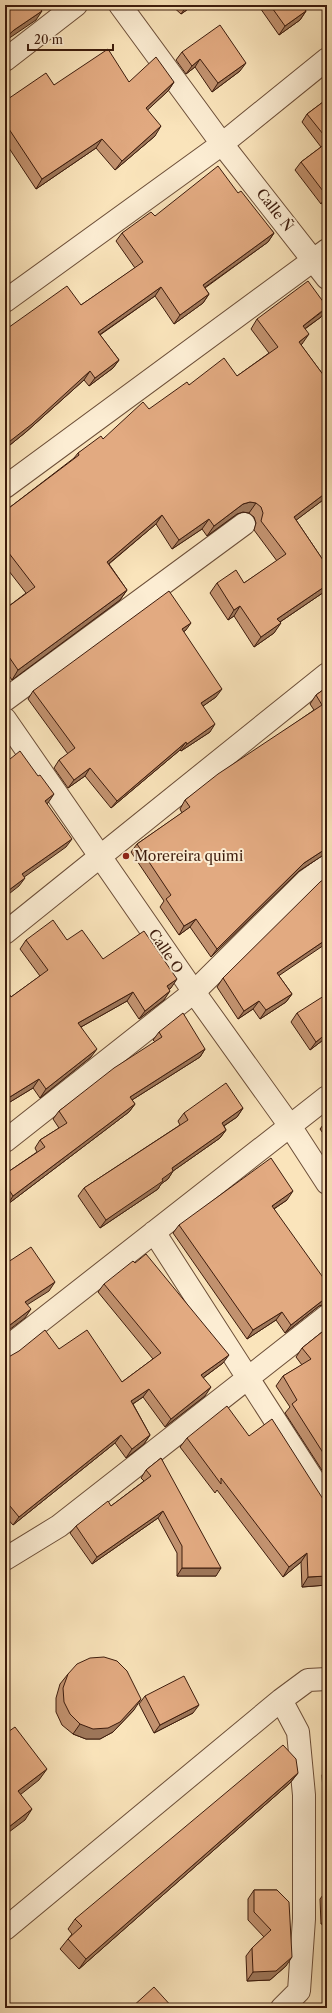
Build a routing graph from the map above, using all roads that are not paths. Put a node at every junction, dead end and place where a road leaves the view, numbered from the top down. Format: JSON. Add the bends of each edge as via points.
{"nodes":[{"id":1,"x":76,"y":5,"type":"edge"},
{"id":2,"x":120,"y":5,"type":"edge"},
{"id":3,"x":327,"y":59,"type":"edge"},
{"id":4,"x":5,"y":60,"type":"edge"},
{"id":5,"x":222,"y":144,"type":"junction"},
{"id":6,"x":321,"y":255,"type":"edge"},
{"id":7,"x":327,"y":278,"type":"edge"},
{"id":8,"x":5,"y":301,"type":"edge"},
{"id":9,"x":5,"y":487,"type":"edge"},
{"id":10,"x":244,"y":524,"type":"dead end"},
{"id":11,"x":327,"y":674,"type":"edge"},
{"id":12,"x":5,"y":700,"type":"edge"},
{"id":13,"x":5,"y":719,"type":"edge"},
{"id":14,"x":101,"y":856,"type":"junction"},
{"id":15,"x":327,"y":866,"type":"edge"},
{"id":16,"x":5,"y":933,"type":"edge"},
{"id":17,"x":194,"y":992,"type":"junction"},
{"id":18,"x":327,"y":1097,"type":"edge"},
{"id":19,"x":290,"y":1126,"type":"junction"},
{"id":20,"x":5,"y":1141,"type":"edge"},
{"id":21,"x":327,"y":1184,"type":"edge"},
{"id":22,"x":154,"y":1232,"type":"junction"},
{"id":23,"x":327,"y":1316,"type":"edge"},
{"id":24,"x":5,"y":1349,"type":"edge"},
{"id":25,"x":248,"y":1378,"type":"junction"},
{"id":26,"x":327,"y":1501,"type":"edge"},
{"id":27,"x":5,"y":1559,"type":"edge"},
{"id":28,"x":327,"y":1679,"type":"edge"},
{"id":29,"x":281,"y":1700,"type":"junction"},
{"id":30,"x":5,"y":1929,"type":"edge"},
{"id":31,"x":282,"y":2008,"type":"edge"}],
"edges":[{"from":1,"to":4,"type":"street"},
{"from":2,"to":5,"type":"street","name":"Calle Ñ"},
{"from":3,"to":5,"type":"street"},
{"from":5,"to":6,"type":"street","name":"Calle Ñ"},
{"from":5,"to":8,"type":"street"},
{"from":6,"to":7,"type":"street","name":"Calle Ñ"},
{"from":6,"to":9,"type":"street"},
{"from":10,"to":12,"type":"street"},
{"from":11,"to":14,"type":"street"},
{"from":13,"to":14,"type":"street","name":"Calle O"},
{"from":14,"to":16,"type":"street"},
{"from":14,"to":17,"type":"street","name":"Calle O"},
{"from":15,"to":17,"type":"street","via":[[306,881]]},
{"from":17,"to":19,"type":"street","name":"Calle O"},
{"from":17,"to":20,"type":"street"},
{"from":18,"to":19,"type":"street"},
{"from":19,"to":21,"type":"street","name":"Calle O"},
{"from":19,"to":22,"type":"street"},
{"from":22,"to":24,"type":"street"},
{"from":22,"to":25,"type":"street"},
{"from":23,"to":25,"type":"street"},
{"from":25,"to":26,"type":"street"},
{"from":25,"to":27,"type":"street","via":[[58,1526]]},
{"from":28,"to":29,"type":"street","via":[[308,1680]]},
{"from":29,"to":30,"type":"street"},
{"from":29,"to":31,"type":"street","via":[[298,1732],[304,1795],[304,1919],[299,1991]]}]}
